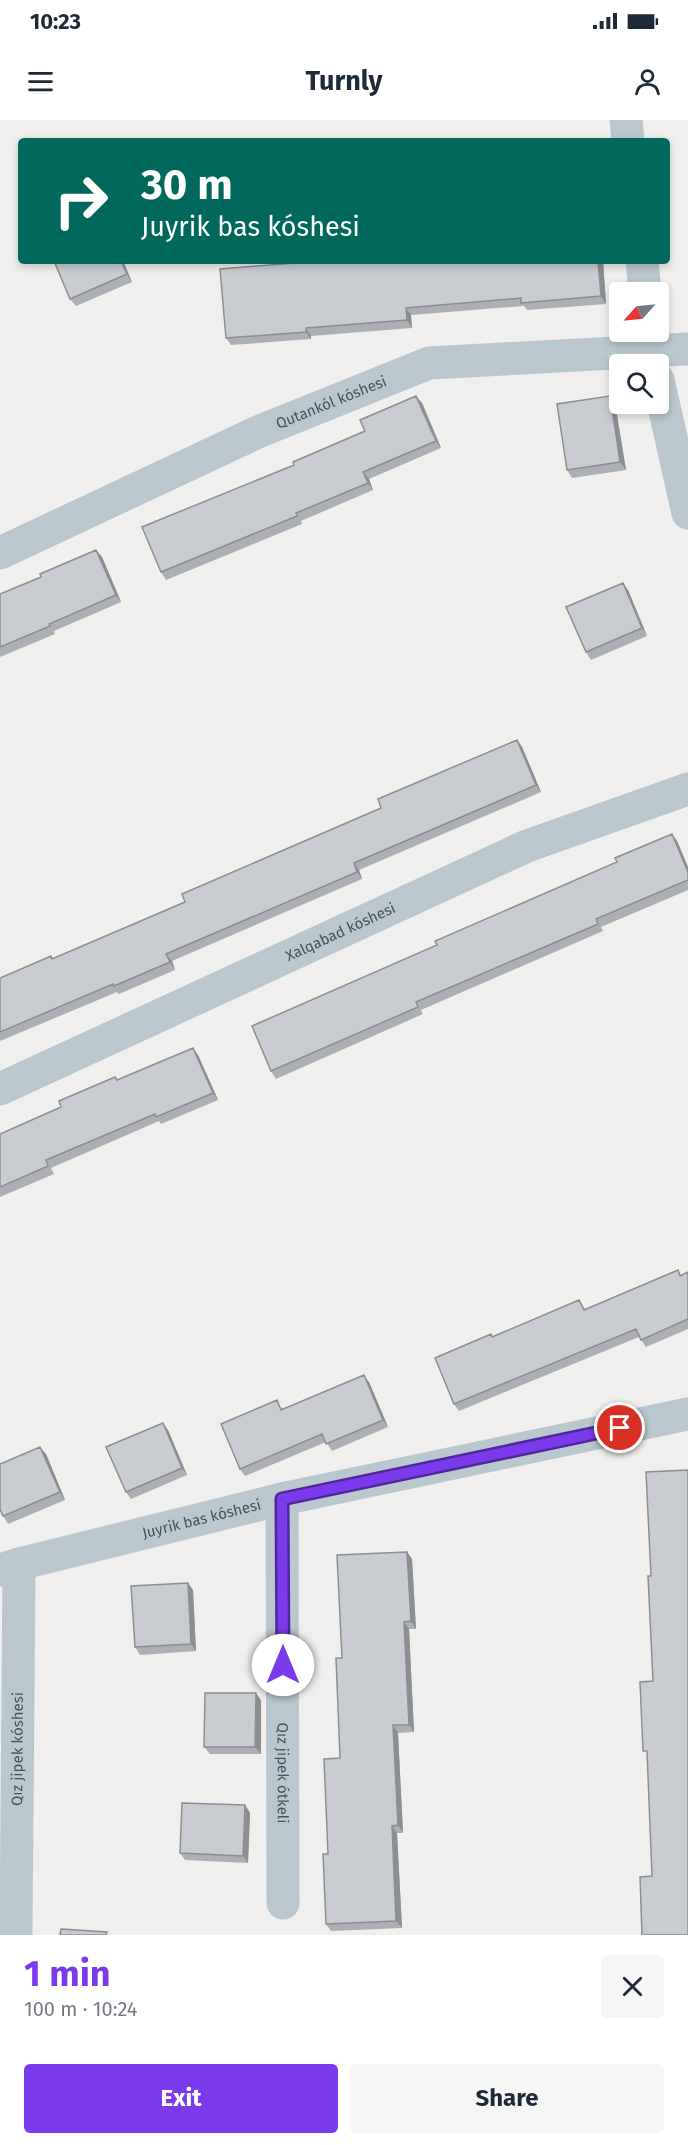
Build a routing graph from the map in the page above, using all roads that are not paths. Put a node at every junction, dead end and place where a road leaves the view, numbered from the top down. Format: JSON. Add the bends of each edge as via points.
{"nodes":[{"id":1,"x":626,"y":120,"type":"edge"},
{"id":2,"x":628,"y":138,"type":"edge"},
{"id":3,"x":642,"y":264,"type":"edge"},
{"id":4,"x":644,"y":282,"type":"edge"},
{"id":5,"x":688,"y":349,"type":"edge"},
{"id":6,"x":667,"y":354,"type":"edge"},
{"id":7,"x":609,"y":358,"type":"edge"},
{"id":8,"x":666,"y":414,"type":"edge"},
{"id":9,"x":688,"y":513,"type":"edge"},
{"id":10,"x":0,"y":553,"type":"edge"},
{"id":11,"x":688,"y":789,"type":"edge"},
{"id":12,"x":0,"y":1089,"type":"edge"},
{"id":13,"x":688,"y":1414,"type":"edge"},
{"id":14,"x":282,"y":1499,"type":"junction"},
{"id":15,"x":9,"y":1567,"type":"edge"},
{"id":16,"x":283,"y":1903,"type":"dead end"},
{"id":17,"x":16,"y":1935,"type":"edge"}],
"edges":[{"from":1,"to":2,"type":"street"},
{"from":3,"to":4,"type":"street"},
{"from":5,"to":6,"type":"street","name":"Qutankól kóshesi"},
{"from":7,"to":10,"type":"street","name":"Qutankól kóshesi","via":[[429,363],[258,432]]},
{"from":8,"to":9,"type":"street"},
{"from":11,"to":12,"type":"street","name":"Xalqabad kóshesi","via":[[527,846]]},
{"from":13,"to":14,"type":"street","name":"Juyrik bas kóshesi"},
{"from":14,"to":15,"type":"street","name":"Juyrik bas kóshesi"},
{"from":14,"to":16,"type":"street","name":"Qız jipek ótkeli"},
{"from":15,"to":17,"type":"street","name":"Qız jipek kóshesi"}]}
